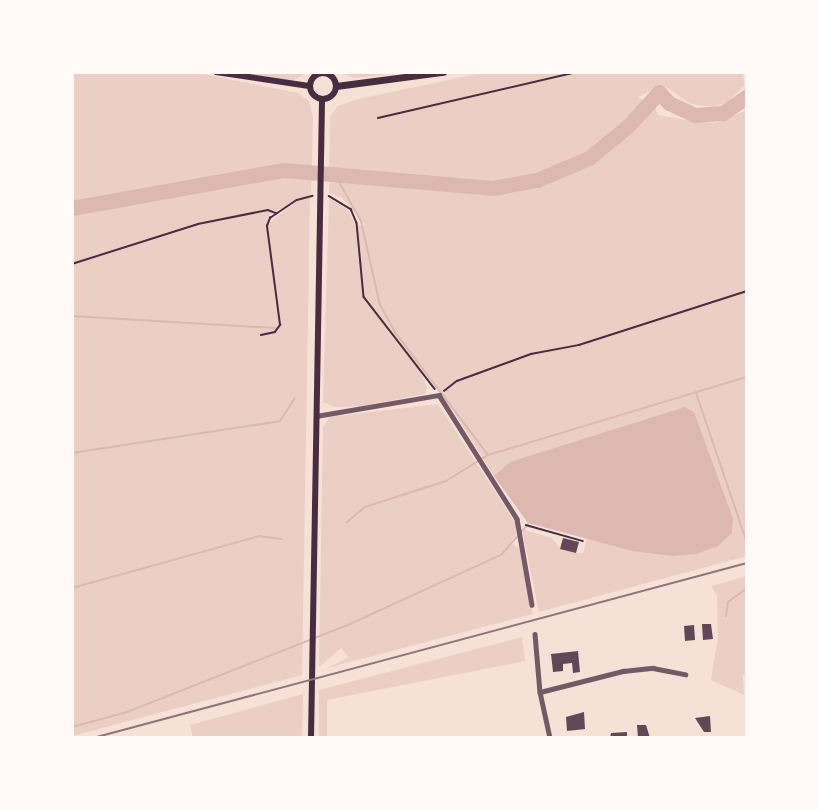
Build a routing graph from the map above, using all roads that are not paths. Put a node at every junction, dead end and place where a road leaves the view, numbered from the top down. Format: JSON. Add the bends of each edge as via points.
{"nodes":[{"id":1,"x":216,"y":72,"type":"edge"},
{"id":2,"x":443,"y":72,"type":"edge"},
{"id":3,"x":323,"y":73,"type":"edge"},
{"id":4,"x":309,"y":86,"type":"junction"},
{"id":5,"x":336,"y":86,"type":"junction"},
{"id":6,"x":322,"y":100,"type":"junction"},
{"id":7,"x":316,"y":416,"type":"junction"},
{"id":8,"x":532,"y":605,"type":"dead end"},
{"id":9,"x":535,"y":634,"type":"dead end"},
{"id":10,"x":685,"y":674,"type":"dead end"},
{"id":11,"x":540,"y":692,"type":"junction"},
{"id":12,"x":310,"y":738,"type":"edge"},
{"id":13,"x":550,"y":738,"type":"edge"}],
"edges":[{"from":1,"to":4,"type":"main road"},
{"from":2,"to":5,"type":"highway"},
{"from":3,"to":4,"type":"main road","via":[[313,77]]},
{"from":3,"to":5,"type":"main road","via":[[331,76]]},
{"from":4,"to":6,"type":"main road","via":[[313,96]]},
{"from":5,"to":6,"type":"main road","via":[[331,97]]},
{"from":6,"to":7,"type":"main road"},
{"from":7,"to":8,"type":"street","via":[[439,395],[517,523]]},
{"from":7,"to":12,"type":"main road"},
{"from":9,"to":11,"type":"street"},
{"from":10,"to":11,"type":"street","via":[[653,668],[623,671]]},
{"from":11,"to":13,"type":"street"}]}
